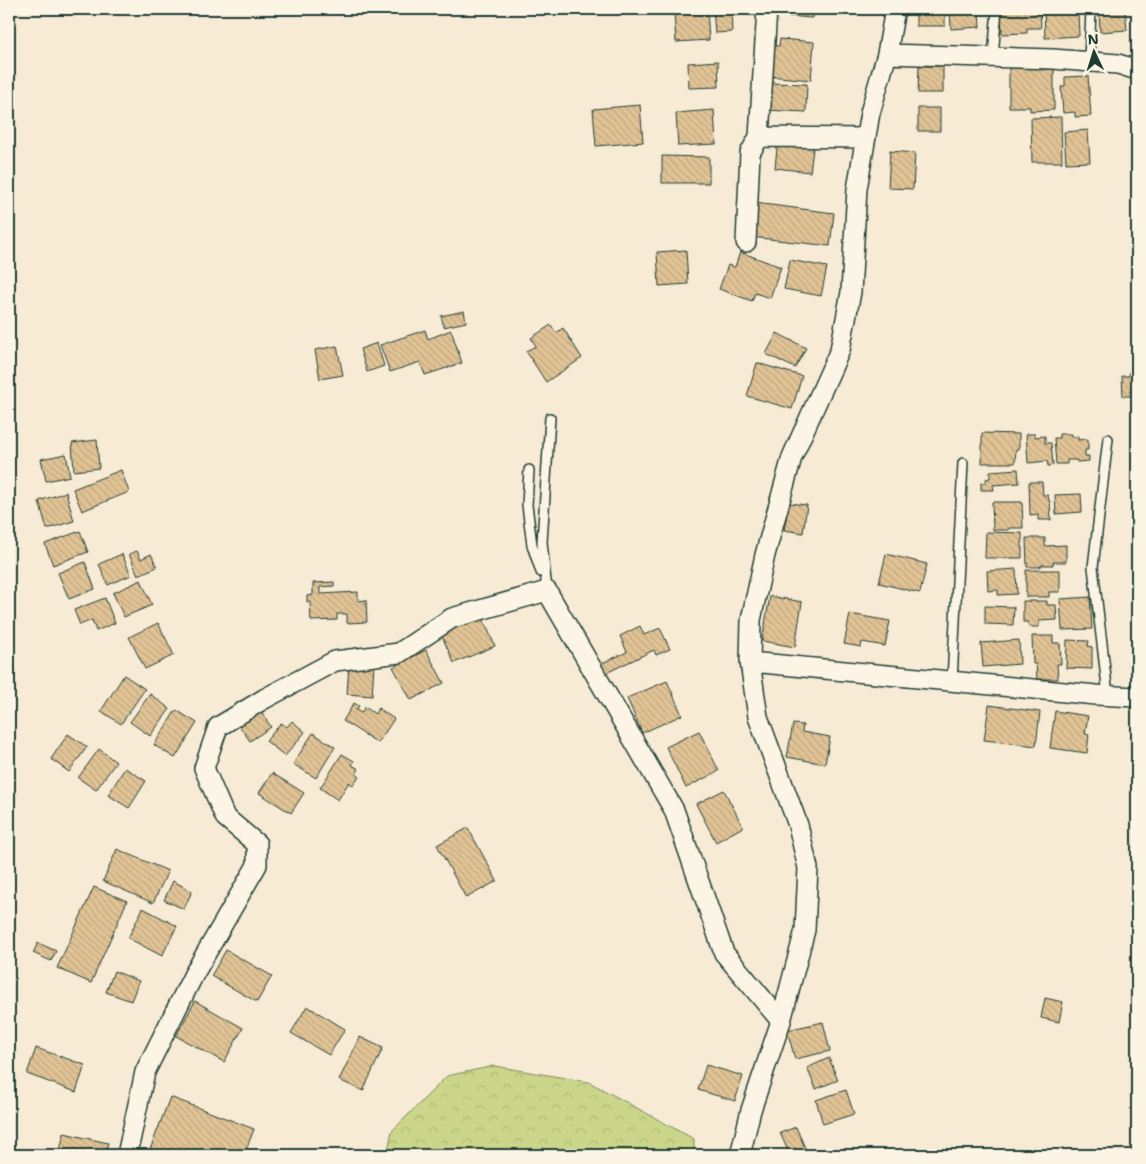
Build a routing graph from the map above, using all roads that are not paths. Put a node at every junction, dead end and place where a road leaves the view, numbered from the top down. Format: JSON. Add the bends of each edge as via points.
{"nodes":[{"id":1,"x":767,"y":9,"type":"edge"},
{"id":2,"x":895,"y":9,"type":"edge"},
{"id":3,"x":997,"y":9,"type":"edge"},
{"id":4,"x":1091,"y":9,"type":"edge"},
{"id":5,"x":887,"y":54,"type":"junction"},
{"id":6,"x":993,"y":57,"type":"junction"},
{"id":7,"x":1089,"y":62,"type":"junction"},
{"id":8,"x":1137,"y":70,"type":"edge"},
{"id":9,"x":759,"y":137,"type":"junction"},
{"id":10,"x":866,"y":138,"type":"junction"},
{"id":11,"x":746,"y":242,"type":"dead end"},
{"id":12,"x":550,"y":418,"type":"dead end"},
{"id":13,"x":1108,"y":439,"type":"dead end"},
{"id":14,"x":963,"y":463,"type":"dead end"},
{"id":15,"x":529,"y":470,"type":"dead end"},
{"id":16,"x":547,"y":591,"type":"junction"},
{"id":17,"x":750,"y":662,"type":"junction"},
{"id":18,"x":952,"y":681,"type":"junction"},
{"id":19,"x":1108,"y":695,"type":"junction"},
{"id":20,"x":1137,"y":697,"type":"edge"},
{"id":21,"x":781,"y":1022,"type":"junction"},
{"id":22,"x":127,"y":1155,"type":"edge"},
{"id":23,"x":742,"y":1155,"type":"edge"}],
"edges":[{"from":1,"to":9,"type":"street"},
{"from":2,"to":5,"type":"street"},
{"from":3,"to":6,"type":"lane"},
{"from":4,"to":7,"type":"lane"},
{"from":5,"to":6,"type":"street"},
{"from":5,"to":10,"type":"street"},
{"from":6,"to":7,"type":"street"},
{"from":7,"to":8,"type":"street","via":[[1118,64]]},
{"from":9,"to":10,"type":"street"},
{"from":9,"to":11,"type":"street","via":[[750,153]]},
{"from":10,"to":17,"type":"street","via":[[857,189],[851,292],[840,350],[792,457],[751,620]]},
{"from":12,"to":16,"type":"lane","via":[[542,542]]},
{"from":13,"to":19,"type":"lane","via":[[1093,567]]},
{"from":14,"to":18,"type":"lane"},
{"from":15,"to":16,"type":"lane","via":[[527,505],[532,545]]},
{"from":16,"to":21,"type":"street","via":[[674,810],[724,954]]},
{"from":16,"to":22,"type":"street","via":[[452,618],[399,653],[335,661],[218,727],[204,768],[225,817],[257,844],[257,865],[194,974],[145,1072]]},
{"from":17,"to":18,"type":"street"},
{"from":17,"to":21,"type":"street","via":[[758,717],[798,825],[808,868],[806,930]]},
{"from":18,"to":19,"type":"street"},
{"from":19,"to":20,"type":"street"},
{"from":21,"to":23,"type":"street","via":[[751,1110]]}]}
